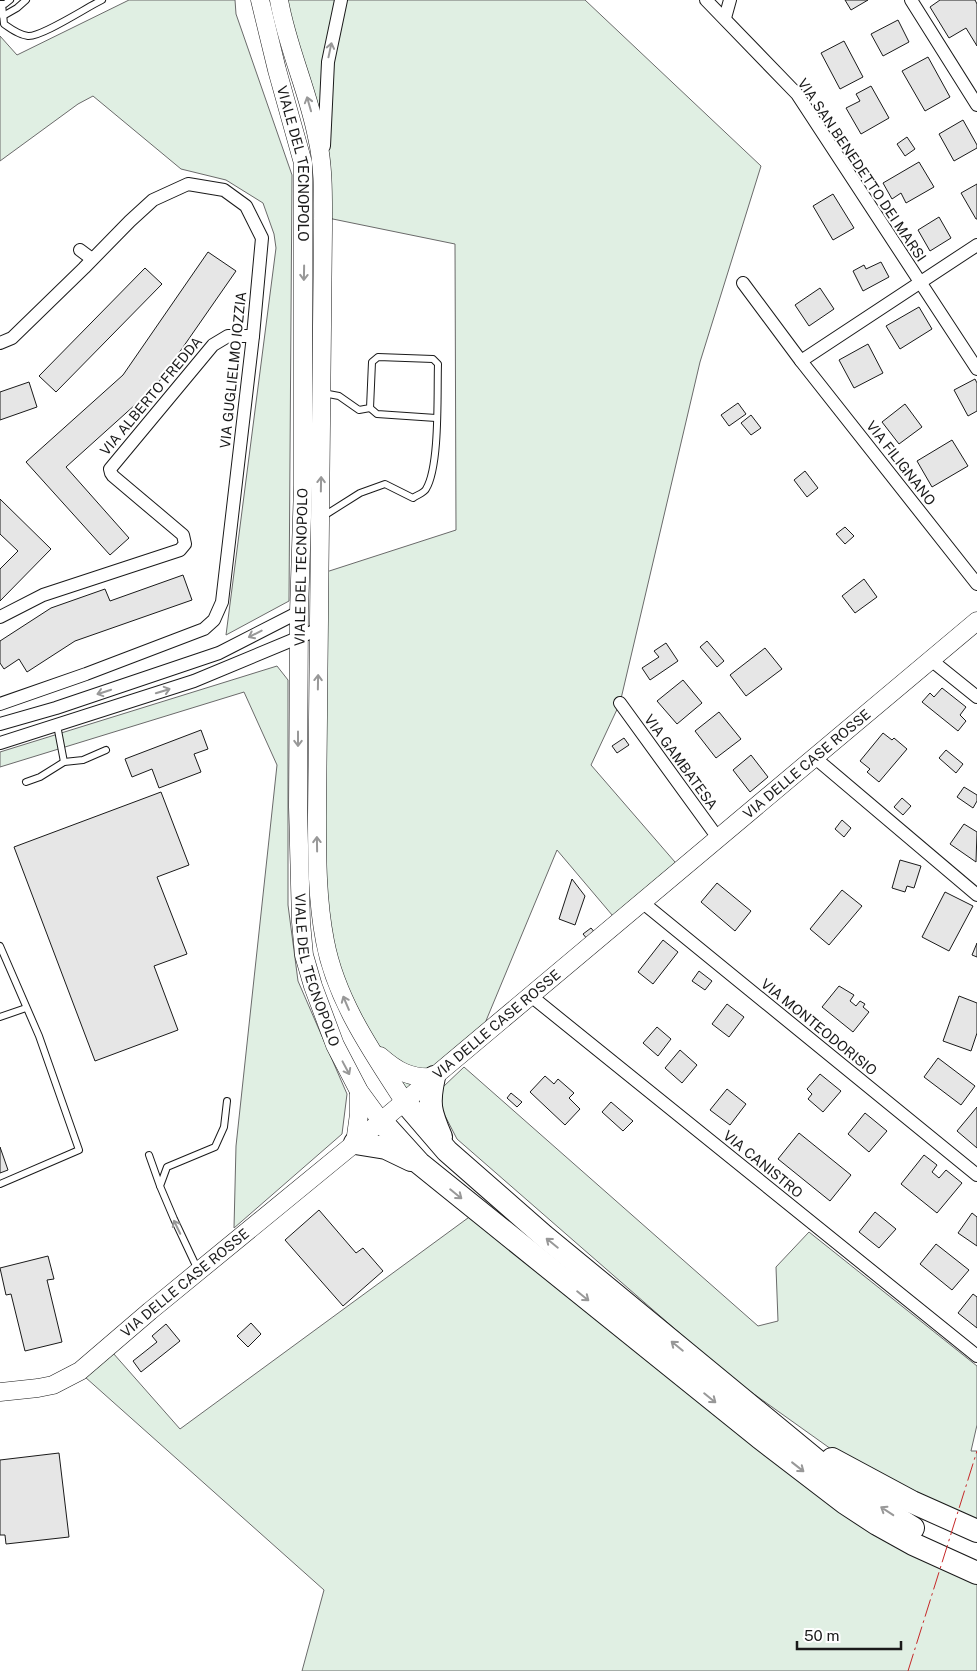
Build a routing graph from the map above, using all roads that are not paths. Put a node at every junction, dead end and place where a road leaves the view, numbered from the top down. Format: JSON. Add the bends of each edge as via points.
{"nodes":[{"id":1,"x":10,"y":0,"type":"edge"},
{"id":2,"x":26,"y":0,"type":"edge"},
{"id":3,"x":102,"y":0,"type":"edge"},
{"id":4,"x":252,"y":0,"type":"edge"},
{"id":5,"x":260,"y":0,"type":"edge"},
{"id":6,"x":279,"y":0,"type":"edge"},
{"id":7,"x":341,"y":0,"type":"edge"},
{"id":8,"x":706,"y":0,"type":"edge"},
{"id":9,"x":730,"y":0,"type":"edge"},
{"id":10,"x":911,"y":0,"type":"edge"},
{"id":11,"x":1,"y":4,"type":"edge"},
{"id":12,"x":3,"y":16,"type":"junction"},
{"id":13,"x":725,"y":18,"type":"junction"},
{"id":14,"x":277,"y":70,"type":"junction"},
{"id":15,"x":977,"y":105,"type":"edge"},
{"id":16,"x":322,"y":168,"type":"junction"},
{"id":17,"x":977,"y":244,"type":"edge"},
{"id":18,"x":80,"y":250,"type":"dead end"},
{"id":19,"x":92,"y":259,"type":"junction"},
{"id":20,"x":919,"y":282,"type":"junction"},
{"id":21,"x":743,"y":284,"type":"dead end"},
{"id":22,"x":253,"y":336,"type":"junction"},
{"id":23,"x":0,"y":343,"type":"edge"},
{"id":24,"x":801,"y":361,"type":"junction"},
{"id":25,"x":977,"y":369,"type":"edge"},
{"id":26,"x":322,"y":393,"type":"junction"},
{"id":27,"x":370,"y":408,"type":"junction"},
{"id":28,"x":436,"y":418,"type":"junction"},
{"id":29,"x":321,"y":518,"type":"junction"},
{"id":30,"x":977,"y":584,"type":"edge"},
{"id":31,"x":299,"y":612,"type":"junction"},
{"id":32,"x":0,"y":617,"type":"edge"},
{"id":33,"x":977,"y":621,"type":"edge"},
{"id":34,"x":319,"y":629,"type":"junction"},
{"id":35,"x":299,"y":638,"type":"junction"},
{"id":36,"x":930,"y":660,"type":"junction"},
{"id":37,"x":977,"y":697,"type":"edge"},
{"id":38,"x":620,"y":703,"type":"dead end"},
{"id":39,"x":0,"y":704,"type":"edge"},
{"id":40,"x":0,"y":724,"type":"edge"},
{"id":41,"x":57,"y":725,"type":"junction"},
{"id":42,"x":0,"y":743,"type":"edge"},
{"id":43,"x":106,"y":750,"type":"dead end"},
{"id":44,"x":814,"y":757,"type":"junction"},
{"id":45,"x":64,"y":762,"type":"junction"},
{"id":46,"x":26,"y":782,"type":"dead end"},
{"id":47,"x":718,"y":838,"type":"junction"},
{"id":48,"x":977,"y":895,"type":"edge"},
{"id":49,"x":642,"y":902,"type":"junction"},
{"id":50,"x":0,"y":946,"type":"edge"},
{"id":51,"x":531,"y":996,"type":"junction"},
{"id":52,"x":26,"y":1008,"type":"junction"},
{"id":53,"x":0,"y":1017,"type":"edge"},
{"id":54,"x":368,"y":1046,"type":"junction"},
{"id":55,"x":434,"y":1076,"type":"junction"},
{"id":56,"x":359,"y":1091,"type":"junction"},
{"id":57,"x":227,"y":1101,"type":"dead end"},
{"id":58,"x":404,"y":1101,"type":"junction"},
{"id":59,"x":381,"y":1121,"type":"junction"},
{"id":60,"x":355,"y":1144,"type":"junction"},
{"id":61,"x":447,"y":1151,"type":"junction"},
{"id":62,"x":149,"y":1155,"type":"dead end"},
{"id":63,"x":418,"y":1163,"type":"junction"},
{"id":64,"x":977,"y":1176,"type":"edge"},
{"id":65,"x":0,"y":1184,"type":"edge"},
{"id":66,"x":160,"y":1186,"type":"junction"},
{"id":67,"x":199,"y":1271,"type":"junction"},
{"id":68,"x":977,"y":1356,"type":"edge"},
{"id":69,"x":0,"y":1392,"type":"edge"},
{"id":70,"x":756,"y":1410,"type":"junction"},
{"id":71,"x":977,"y":1531,"type":"edge"},
{"id":72,"x":977,"y":1558,"type":"edge"},
{"id":73,"x":977,"y":1573,"type":"edge"}],
"edges":[{"from":1,"to":11,"type":"lane"},
{"from":2,"to":12,"type":"lane"},
{"from":3,"to":12,"type":"lane","via":[[52,28],[30,36],[14,32],[4,24]]},
{"from":4,"to":14,"type":"street"},
{"from":5,"to":14,"type":"main road","name":"VIALE DEL TECNOPOLO"},
{"from":16,"to":6,"type":"main road","name":"VIALE DEL TECNOPOLO","one_way":true,"via":[[317,137]]},
{"from":16,"to":7,"type":"street","one_way":true,"via":[[328,62]]},
{"from":8,"to":13,"type":"street","name":"VIA SAN BENEDETTO DEI MARSI"},
{"from":9,"to":13,"type":"street"},
{"from":10,"to":15,"type":"street"},
{"from":11,"to":12,"type":"lane"},
{"from":13,"to":20,"type":"street","name":"VIA SAN BENEDETTO DEI MARSI","via":[[797,94]]},
{"from":14,"to":31,"type":"main road","name":"VIALE DEL TECNOPOLO","one_way":true,"via":[[304,163],[303,486]]},
{"from":16,"to":26,"type":"main road","name":"VIALE DEL TECNOPOLO"},
{"from":17,"to":20,"type":"street"},
{"from":18,"to":19,"type":"street"},
{"from":19,"to":22,"type":"street","name":"VIA GUGLIELMO IOZZIA","via":[[153,200],[188,184],[224,190],[246,206],[262,238]]},
{"from":19,"to":23,"type":"street","name":"VIA GUGLIELMO IOZZIA","via":[[12,338]]},
{"from":20,"to":24,"type":"street"},
{"from":20,"to":25,"type":"street","name":"VIA SAN BENEDETTO DEI MARSI"},
{"from":21,"to":24,"type":"street","name":"VIA FILIGNANO"},
{"from":22,"to":32,"type":"street","name":"VIA ALBERTO FREDDA","via":[[228,336],[213,345],[110,468],[113,476],[183,535],[183,548],[43,595]]},
{"from":22,"to":39,"type":"street","name":"VIA GUGLIELMO IOZZIA","via":[[222,602],[214,620],[204,629]]},
{"from":24,"to":30,"type":"street","name":"VIA FILIGNANO"},
{"from":26,"to":27,"type":"lane","via":[[339,396],[359,410]]},
{"from":29,"to":26,"type":"main road","name":"VIALE DEL TECNOPOLO","one_way":true},
{"from":27,"to":28,"type":"lane","via":[[377,414]]},
{"from":27,"to":28,"type":"lane","via":[[372,362],[378,357],[433,359],[438,364]]},
{"from":28,"to":29,"type":"lane","via":[[432,473],[425,490],[413,498],[385,484],[360,493]]},
{"from":29,"to":34,"type":"main road","name":"VIALE DEL TECNOPOLO"},
{"from":31,"to":35,"type":"main road","name":"VIALE DEL TECNOPOLO"},
{"from":31,"to":40,"type":"street","one_way":true,"via":[[219,653]]},
{"from":33,"to":36,"type":"main road","name":"VIA DELLE CASE ROSSE"},
{"from":34,"to":35,"type":"street"},
{"from":54,"to":34,"type":"main road","name":"VIALE DEL TECNOPOLO","one_way":true,"via":[[346,1004],[333,968],[325,942],[318,890]]},
{"from":41,"to":35,"type":"street","one_way":true,"via":[[194,682]]},
{"from":35,"to":56,"type":"main road","name":"VIALE DEL TECNOPOLO","one_way":true,"via":[[298,807],[304,954],[335,1045]]},
{"from":36,"to":37,"type":"street"},
{"from":36,"to":44,"type":"main road","name":"VIA DELLE CASE ROSSE"},
{"from":38,"to":47,"type":"street","name":"VIA GAMBATESA"},
{"from":41,"to":42,"type":"street"},
{"from":41,"to":45,"type":"lane"},
{"from":43,"to":45,"type":"lane","via":[[83,760]]},
{"from":44,"to":47,"type":"main road","name":"VIA DELLE CASE ROSSE"},
{"from":44,"to":48,"type":"street"},
{"from":45,"to":46,"type":"lane"},
{"from":47,"to":49,"type":"main road","name":"VIA DELLE CASE ROSSE"},
{"from":49,"to":51,"type":"main road","name":"VIA DELLE CASE ROSSE"},
{"from":49,"to":64,"type":"street","name":"VIA MONTEODORISIO"},
{"from":50,"to":52,"type":"lane"},
{"from":51,"to":55,"type":"main road","name":"VIA DELLE CASE ROSSE"},
{"from":51,"to":68,"type":"street","name":"VIA CANISTRO"},
{"from":52,"to":53,"type":"lane"},
{"from":52,"to":65,"type":"lane","via":[[79,1150]]},
{"from":54,"to":55,"type":"main road","via":[[403,1074],[423,1078]]},
{"from":54,"to":58,"type":"main road","name":"VIALE DEL TECNOPOLO"},
{"from":55,"to":58,"type":"main road","name":"VIA DELLE CASE ROSSE"},
{"from":55,"to":61,"type":"highway","via":[[431,1112]]},
{"from":56,"to":59,"type":"main road","name":"VIALE DEL TECNOPOLO"},
{"from":56,"to":60,"type":"main road"},
{"from":57,"to":66,"type":"lane","via":[[224,1127],[215,1147],[167,1167]]},
{"from":58,"to":59,"type":"main road","name":"VIA DELLE CASE ROSSE"},
{"from":58,"to":61,"type":"highway"},
{"from":59,"to":60,"type":"main road","name":"VIA DELLE CASE ROSSE"},
{"from":59,"to":63,"type":"highway"},
{"from":60,"to":63,"type":"highway","via":[[386,1148]]},
{"from":60,"to":67,"type":"main road","name":"VIA DELLE CASE ROSSE"},
{"from":70,"to":61,"type":"highway","one_way":true,"via":[[544,1236]]},
{"from":62,"to":66,"type":"lane"},
{"from":63,"to":73,"type":"highway","one_way":true,"via":[[845,1503],[913,1544]]},
{"from":67,"to":66,"type":"lane","one_way":true},
{"from":67,"to":69,"type":"main road","name":"VIA DELLE CASE ROSSE","via":[[80,1371],[54,1385]]},
{"from":70,"to":71,"type":"highway","via":[[856,1473]]},
{"from":72,"to":70,"type":"highway","one_way":true,"via":[[915,1529],[850,1488]]}]}
